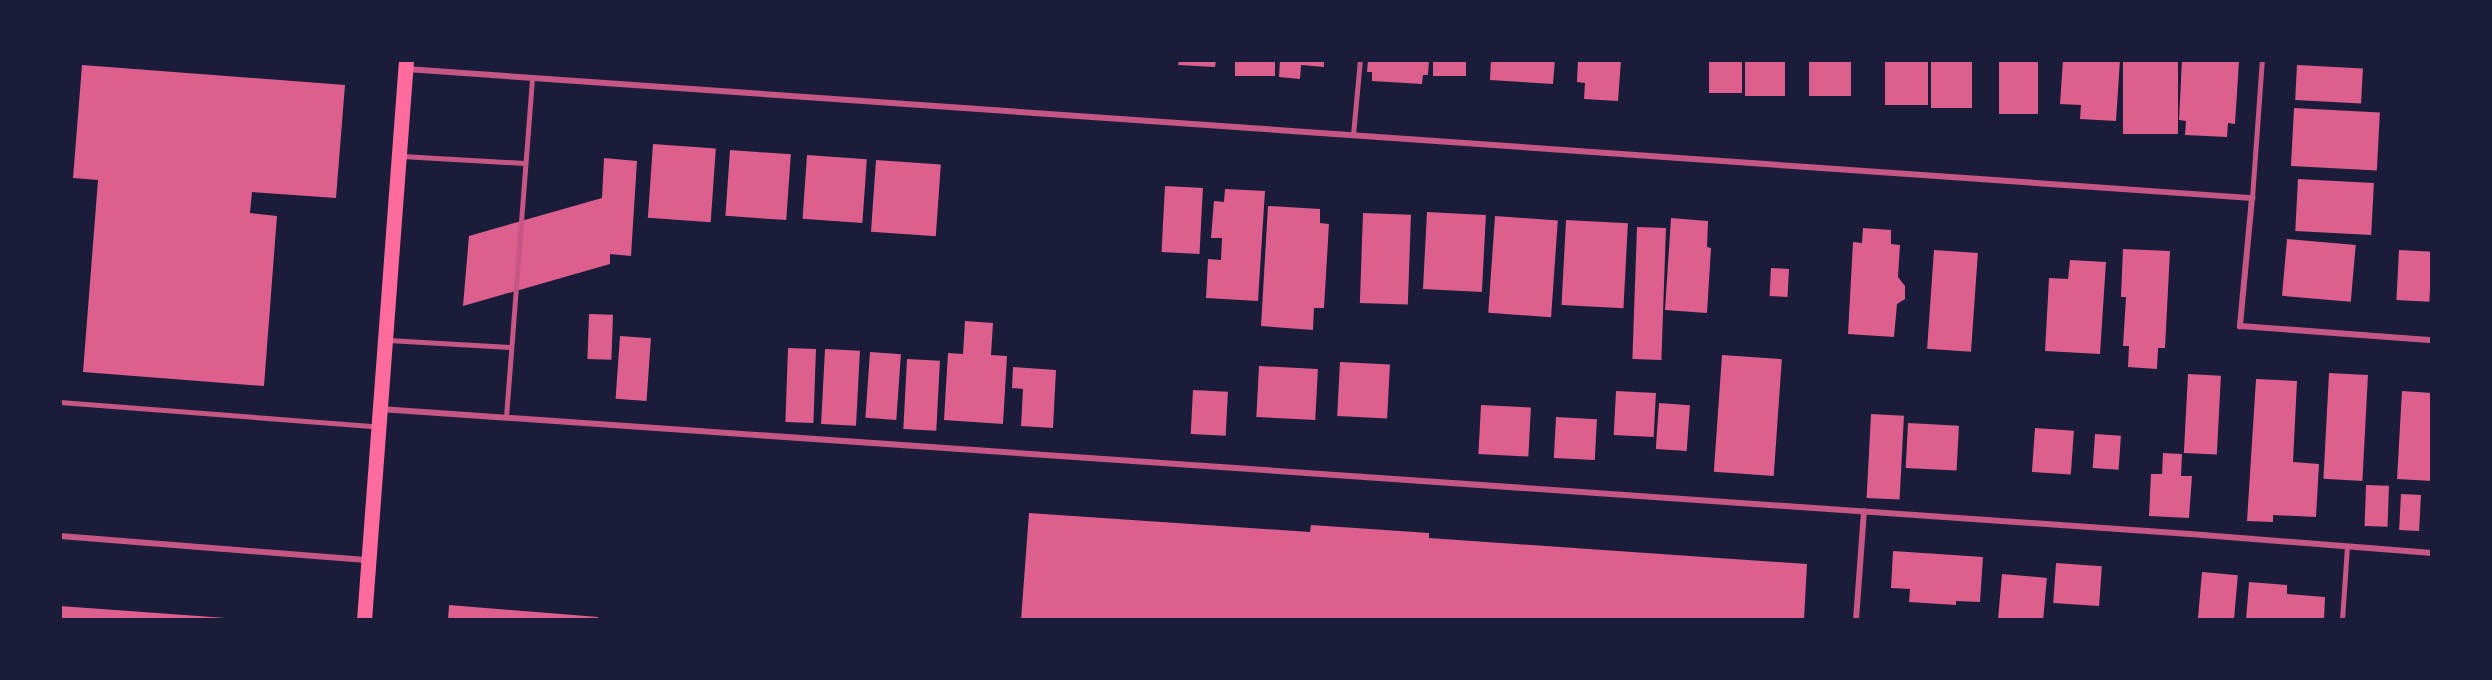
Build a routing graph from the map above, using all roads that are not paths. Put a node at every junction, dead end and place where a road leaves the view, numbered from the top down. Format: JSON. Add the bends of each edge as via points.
{"nodes":[{"id":1,"x":1360,"y":60,"type":"edge"},
{"id":2,"x":2262,"y":60,"type":"edge"},
{"id":3,"x":405,"y":64,"type":"edge"},
{"id":4,"x":532,"y":78,"type":"junction"},
{"id":5,"x":1353,"y":135,"type":"junction"},
{"id":6,"x":398,"y":155,"type":"junction"},
{"id":7,"x":525,"y":163,"type":"junction"},
{"id":8,"x":2252,"y":198,"type":"junction"},
{"id":9,"x":384,"y":340,"type":"junction"},
{"id":10,"x":2432,"y":340,"type":"edge"},
{"id":11,"x":511,"y":347,"type":"junction"},
{"id":12,"x":60,"y":402,"type":"edge"},
{"id":13,"x":379,"y":409,"type":"junction"},
{"id":14,"x":506,"y":417,"type":"junction"},
{"id":15,"x":377,"y":426,"type":"junction"},
{"id":16,"x":1864,"y":511,"type":"junction"},
{"id":17,"x":60,"y":536,"type":"edge"},
{"id":18,"x":2347,"y":547,"type":"junction"},
{"id":19,"x":2432,"y":553,"type":"edge"},
{"id":20,"x":366,"y":560,"type":"junction"},
{"id":21,"x":364,"y":620,"type":"edge"},
{"id":22,"x":1856,"y":620,"type":"edge"},
{"id":23,"x":2342,"y":620,"type":"edge"}],
"edges":[{"from":1,"to":5,"type":"lane"},
{"from":2,"to":8,"type":"lane"},
{"from":3,"to":4,"type":"street"},
{"from":3,"to":6,"type":"main road"},
{"from":4,"to":5,"type":"street"},
{"from":4,"to":7,"type":"lane"},
{"from":5,"to":8,"type":"street"},
{"from":6,"to":7,"type":"lane"},
{"from":6,"to":9,"type":"main road"},
{"from":7,"to":11,"type":"lane"},
{"from":8,"to":10,"type":"street","via":[[2241,326]]},
{"from":9,"to":11,"type":"lane"},
{"from":9,"to":13,"type":"main road"},
{"from":11,"to":14,"type":"lane"},
{"from":12,"to":15,"type":"lane"},
{"from":13,"to":14,"type":"street"},
{"from":13,"to":15,"type":"main road"},
{"from":14,"to":16,"type":"street"},
{"from":15,"to":20,"type":"main road"},
{"from":16,"to":18,"type":"street"},
{"from":16,"to":22,"type":"street"},
{"from":17,"to":20,"type":"street"},
{"from":18,"to":19,"type":"street"},
{"from":18,"to":23,"type":"lane"},
{"from":20,"to":21,"type":"main road"}]}
